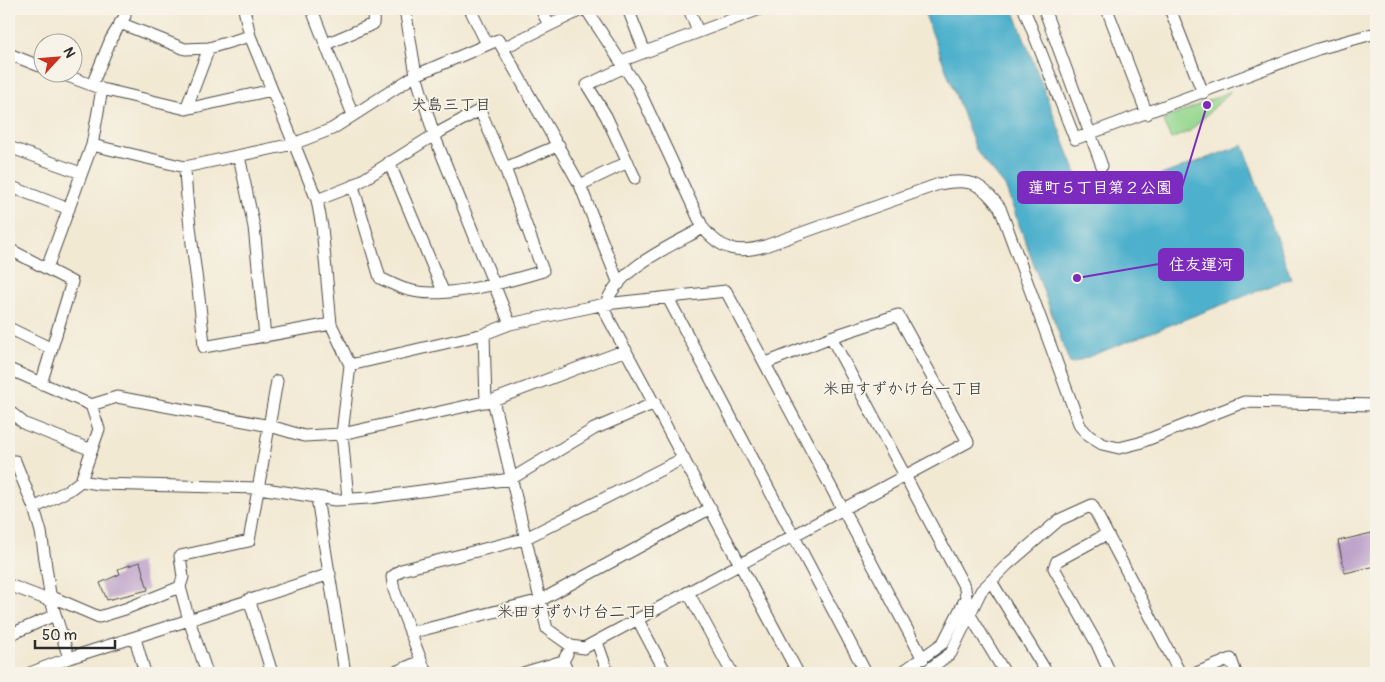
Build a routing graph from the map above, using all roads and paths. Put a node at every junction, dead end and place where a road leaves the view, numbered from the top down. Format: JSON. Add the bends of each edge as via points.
{"nodes":[{"id":1,"x":124,"y":9,"type":"edge"},
{"id":2,"x":244,"y":9,"type":"edge"},
{"id":3,"x":374,"y":9,"type":"edge"},
{"id":4,"x":405,"y":9,"type":"edge"},
{"id":5,"x":470,"y":9,"type":"edge"},
{"id":6,"x":541,"y":9,"type":"edge"},
{"id":7,"x":584,"y":9,"type":"edge"},
{"id":8,"x":628,"y":9,"type":"edge"},
{"id":9,"x":689,"y":9,"type":"edge"},
{"id":10,"x":1024,"y":9,"type":"edge"},
{"id":11,"x":1044,"y":9,"type":"edge"},
{"id":12,"x":1107,"y":9,"type":"edge"},
{"id":13,"x":1170,"y":9,"type":"edge"},
{"id":14,"x":756,"y":10,"type":"edge"},
{"id":15,"x":314,"y":14,"type":"dead end"},
{"id":16,"x":120,"y":23,"type":"junction"},
{"id":17,"x":549,"y":25,"type":"junction"},
{"id":18,"x":698,"y":32,"type":"junction"},
{"id":19,"x":1376,"y":34,"type":"edge"},
{"id":20,"x":250,"y":36,"type":"junction"},
{"id":21,"x":326,"y":44,"type":"junction"},
{"id":22,"x":487,"y":44,"type":"junction"},
{"id":23,"x":209,"y":48,"type":"junction"},
{"id":24,"x":503,"y":48,"type":"junction"},
{"id":25,"x":645,"y":52,"type":"junction"},
{"id":26,"x":9,"y":54,"type":"edge"},
{"id":27,"x":32,"y":63,"type":"edge"},
{"id":28,"x":623,"y":64,"type":"junction"},
{"id":29,"x":416,"y":75,"type":"junction"},
{"id":30,"x":82,"y":81,"type":"edge"},
{"id":31,"x":97,"y":87,"type":"junction"},
{"id":32,"x":272,"y":90,"type":"junction"},
{"id":33,"x":1203,"y":93,"type":"junction"},
{"id":34,"x":186,"y":109,"type":"junction"},
{"id":35,"x":1148,"y":114,"type":"junction"},
{"id":36,"x":353,"y":115,"type":"junction"},
{"id":37,"x":434,"y":135,"type":"junction"},
{"id":38,"x":1091,"y":135,"type":"junction"},
{"id":39,"x":293,"y":144,"type":"junction"},
{"id":40,"x":92,"y":145,"type":"junction"},
{"id":41,"x":558,"y":145,"type":"junction"},
{"id":42,"x":9,"y":147,"type":"edge"},
{"id":43,"x":239,"y":156,"type":"junction"},
{"id":44,"x":389,"y":162,"type":"junction"},
{"id":45,"x":628,"y":162,"type":"junction"},
{"id":46,"x":1102,"y":166,"type":"dead end"},
{"id":47,"x":184,"y":167,"type":"junction"},
{"id":48,"x":505,"y":168,"type":"junction"},
{"id":49,"x":81,"y":173,"type":"junction"},
{"id":50,"x":635,"y":178,"type":"dead end"},
{"id":51,"x":580,"y":185,"type":"junction"},
{"id":52,"x":353,"y":186,"type":"junction"},
{"id":53,"x":11,"y":187,"type":"edge"},
{"id":54,"x":9,"y":199,"type":"edge"},
{"id":55,"x":317,"y":200,"type":"junction"},
{"id":56,"x":69,"y":209,"type":"junction"},
{"id":57,"x":703,"y":228,"type":"junction"},
{"id":58,"x":9,"y":249,"type":"edge"},
{"id":59,"x":47,"y":268,"type":"junction"},
{"id":60,"x":619,"y":284,"type":"junction"},
{"id":61,"x":496,"y":285,"type":"junction"},
{"id":62,"x":443,"y":291,"type":"junction"},
{"id":63,"x":668,"y":298,"type":"junction"},
{"id":64,"x":605,"y":304,"type":"junction"},
{"id":65,"x":331,"y":324,"type":"junction"},
{"id":66,"x":510,"y":324,"type":"junction"},
{"id":67,"x":9,"y":328,"type":"edge"},
{"id":68,"x":484,"y":334,"type":"junction"},
{"id":69,"x":265,"y":337,"type":"junction"},
{"id":70,"x":831,"y":337,"type":"junction"},
{"id":71,"x":52,"y":349,"type":"junction"},
{"id":72,"x":626,"y":350,"type":"junction"},
{"id":73,"x":766,"y":364,"type":"junction"},
{"id":74,"x":350,"y":365,"type":"junction"},
{"id":75,"x":9,"y":370,"type":"edge"},
{"id":76,"x":277,"y":380,"type":"dead end"},
{"id":77,"x":41,"y":384,"type":"junction"},
{"id":78,"x":490,"y":401,"type":"junction"},
{"id":79,"x":655,"y":403,"type":"junction"},
{"id":80,"x":91,"y":405,"type":"junction"},
{"id":81,"x":1376,"y":405,"type":"edge"},
{"id":82,"x":9,"y":411,"type":"edge"},
{"id":83,"x":270,"y":426,"type":"junction"},
{"id":84,"x":342,"y":434,"type":"junction"},
{"id":85,"x":92,"y":450,"type":"junction"},
{"id":86,"x":684,"y":458,"type":"junction"},
{"id":87,"x":9,"y":461,"type":"edge"},
{"id":88,"x":906,"y":475,"type":"junction"},
{"id":89,"x":511,"y":479,"type":"junction"},
{"id":90,"x":82,"y":481,"type":"junction"},
{"id":91,"x":259,"y":488,"type":"junction"},
{"id":92,"x":317,"y":498,"type":"junction"},
{"id":93,"x":348,"y":499,"type":"junction"},
{"id":94,"x":34,"y":508,"type":"junction"},
{"id":95,"x":711,"y":508,"type":"junction"},
{"id":96,"x":843,"y":509,"type":"junction"},
{"id":97,"x":1107,"y":534,"type":"junction"},
{"id":98,"x":793,"y":536,"type":"junction"},
{"id":99,"x":524,"y":539,"type":"junction"},
{"id":100,"x":740,"y":563,"type":"junction"},
{"id":101,"x":330,"y":574,"type":"junction"},
{"id":102,"x":991,"y":581,"type":"junction"},
{"id":103,"x":9,"y":585,"type":"edge"},
{"id":104,"x":180,"y":587,"type":"junction"},
{"id":105,"x":688,"y":592,"type":"junction"},
{"id":106,"x":50,"y":599,"type":"junction"},
{"id":107,"x":249,"y":599,"type":"junction"},
{"id":108,"x":540,"y":600,"type":"junction"},
{"id":109,"x":55,"y":615,"type":"junction"},
{"id":110,"x":970,"y":615,"type":"junction"},
{"id":111,"x":189,"y":620,"type":"junction"},
{"id":112,"x":638,"y":620,"type":"junction"},
{"id":113,"x":410,"y":633,"type":"junction"},
{"id":114,"x":9,"y":635,"type":"edge"},
{"id":115,"x":135,"y":638,"type":"junction"},
{"id":116,"x":598,"y":642,"type":"junction"},
{"id":117,"x":571,"y":646,"type":"junction"},
{"id":118,"x":69,"y":658,"type":"junction"},
{"id":119,"x":923,"y":659,"type":"junction"},
{"id":120,"x":421,"y":661,"type":"junction"},
{"id":121,"x":563,"y":661,"type":"junction"},
{"id":122,"x":30,"y":673,"type":"edge"},
{"id":123,"x":145,"y":673,"type":"edge"},
{"id":124,"x":207,"y":673,"type":"edge"},
{"id":125,"x":272,"y":673,"type":"edge"},
{"id":126,"x":345,"y":673,"type":"edge"},
{"id":127,"x":393,"y":673,"type":"edge"},
{"id":128,"x":426,"y":673,"type":"edge"},
{"id":129,"x":523,"y":673,"type":"edge"},
{"id":130,"x":568,"y":673,"type":"edge"},
{"id":131,"x":608,"y":673,"type":"edge"},
{"id":132,"x":666,"y":673,"type":"edge"},
{"id":133,"x":732,"y":673,"type":"edge"},
{"id":134,"x":798,"y":673,"type":"edge"},
{"id":135,"x":866,"y":673,"type":"edge"},
{"id":136,"x":901,"y":673,"type":"edge"},
{"id":137,"x":924,"y":673,"type":"edge"},
{"id":138,"x":1005,"y":673,"type":"edge"},
{"id":139,"x":1047,"y":673,"type":"edge"},
{"id":140,"x":1110,"y":673,"type":"edge"},
{"id":141,"x":1180,"y":673,"type":"edge"},
{"id":142,"x":1196,"y":673,"type":"edge"},
{"id":143,"x":1236,"y":673,"type":"edge"}],
"edges":[{"from":1,"to":16,"type":"street","via":[[125,16]]},
{"from":2,"to":20,"type":"street"},
{"from":3,"to":21,"type":"street","via":[[372,24]]},
{"from":4,"to":29,"type":"street"},
{"from":5,"to":22,"type":"street"},
{"from":6,"to":17,"type":"street"},
{"from":7,"to":17,"type":"street"},
{"from":7,"to":28,"type":"street"},
{"from":8,"to":25,"type":"street"},
{"from":9,"to":18,"type":"street"},
{"from":10,"to":38,"type":"street","via":[[1075,139]]},
{"from":11,"to":38,"type":"street"},
{"from":12,"to":35,"type":"street"},
{"from":13,"to":33,"type":"street"},
{"from":14,"to":18,"type":"street"},
{"from":15,"to":21,"type":"street"},
{"from":16,"to":23,"type":"street","via":[[185,49]]},
{"from":16,"to":31,"type":"street"},
{"from":17,"to":24,"type":"street"},
{"from":18,"to":25,"type":"street"},
{"from":19,"to":33,"type":"street","via":[[1318,49]]},
{"from":20,"to":23,"type":"street"},
{"from":20,"to":32,"type":"street"},
{"from":21,"to":36,"type":"street"},
{"from":22,"to":24,"type":"street","via":[[498,40]]},
{"from":22,"to":29,"type":"street"},
{"from":23,"to":34,"type":"street"},
{"from":24,"to":41,"type":"street"},
{"from":25,"to":28,"type":"street"},
{"from":26,"to":27,"type":"street"},
{"from":28,"to":45,"type":"street","via":[[587,85]]},
{"from":28,"to":57,"type":"street","via":[[642,96]]},
{"from":29,"to":36,"type":"street"},
{"from":29,"to":37,"type":"street"},
{"from":30,"to":31,"type":"street"},
{"from":31,"to":34,"type":"street"},
{"from":31,"to":40,"type":"street"},
{"from":32,"to":34,"type":"street"},
{"from":32,"to":39,"type":"street"},
{"from":33,"to":35,"type":"street"},
{"from":35,"to":38,"type":"street"},
{"from":36,"to":39,"type":"street","via":[[332,128]]},
{"from":37,"to":44,"type":"street"},
{"from":37,"to":48,"type":"street","via":[[480,110]]},
{"from":37,"to":61,"type":"street"},
{"from":38,"to":46,"type":"street"},
{"from":39,"to":43,"type":"street"},
{"from":39,"to":55,"type":"street"},
{"from":40,"to":47,"type":"street"},
{"from":40,"to":49,"type":"street"},
{"from":41,"to":48,"type":"street"},
{"from":41,"to":51,"type":"street"},
{"from":42,"to":49,"type":"street"},
{"from":43,"to":47,"type":"street"},
{"from":43,"to":69,"type":"street","via":[[254,227]]},
{"from":44,"to":52,"type":"street"},
{"from":44,"to":62,"type":"street"},
{"from":45,"to":50,"type":"street"},
{"from":45,"to":51,"type":"street"},
{"from":47,"to":69,"type":"street","via":[[204,347]]},
{"from":48,"to":61,"type":"street","via":[[543,271]]},
{"from":49,"to":56,"type":"street"},
{"from":51,"to":60,"type":"street"},
{"from":52,"to":55,"type":"street"},
{"from":52,"to":62,"type":"street","via":[[380,278],[410,291]]},
{"from":53,"to":54,"type":"street"},
{"from":53,"to":56,"type":"street"},
{"from":55,"to":65,"type":"street"},
{"from":56,"to":59,"type":"street"},
{"from":57,"to":60,"type":"street","via":[[637,265]]},
{"from":57,"to":81,"type":"street","via":[[729,248],[747,251],[939,184],[954,181],[970,183],[986,190],[1000,208],[1080,426],[1102,444],[1120,448],[1140,443],[1244,402]]},
{"from":58,"to":59,"type":"street"},
{"from":59,"to":71,"type":"street","via":[[72,282]]},
{"from":60,"to":64,"type":"street"},
{"from":61,"to":62,"type":"street"},
{"from":61,"to":66,"type":"street"},
{"from":63,"to":64,"type":"street"},
{"from":63,"to":73,"type":"street","via":[[726,291]]},
{"from":63,"to":98,"type":"street"},
{"from":64,"to":66,"type":"street"},
{"from":64,"to":72,"type":"street","via":[[604,310]]},
{"from":65,"to":69,"type":"street"},
{"from":65,"to":74,"type":"street"},
{"from":66,"to":68,"type":"street"},
{"from":67,"to":71,"type":"street"},
{"from":68,"to":74,"type":"street"},
{"from":68,"to":78,"type":"street"},
{"from":70,"to":73,"type":"street"},
{"from":70,"to":88,"type":"street"},
{"from":70,"to":88,"type":"street","via":[[898,315],[968,442]]},
{"from":71,"to":77,"type":"street"},
{"from":72,"to":78,"type":"street"},
{"from":72,"to":79,"type":"street"},
{"from":73,"to":96,"type":"street"},
{"from":74,"to":84,"type":"street"},
{"from":75,"to":77,"type":"street"},
{"from":76,"to":83,"type":"street"},
{"from":77,"to":80,"type":"street"},
{"from":78,"to":84,"type":"street"},
{"from":78,"to":89,"type":"street"},
{"from":79,"to":86,"type":"street"},
{"from":79,"to":89,"type":"street","via":[[594,428]]},
{"from":80,"to":83,"type":"street","via":[[117,397]]},
{"from":80,"to":85,"type":"street","via":[[99,429]]},
{"from":82,"to":85,"type":"street","via":[[25,424]]},
{"from":83,"to":84,"type":"street","via":[[304,436]]},
{"from":83,"to":91,"type":"street"},
{"from":84,"to":93,"type":"street"},
{"from":85,"to":90,"type":"street"},
{"from":86,"to":95,"type":"street"},
{"from":86,"to":99,"type":"street"},
{"from":87,"to":94,"type":"street","via":[[14,461]]},
{"from":88,"to":96,"type":"street"},
{"from":88,"to":119,"type":"street","via":[[965,588],[966,598],[943,643]]},
{"from":89,"to":93,"type":"street"},
{"from":89,"to":99,"type":"street"},
{"from":90,"to":91,"type":"street"},
{"from":90,"to":94,"type":"street"},
{"from":91,"to":92,"type":"street"},
{"from":91,"to":104,"type":"street","via":[[249,541],[180,556],[183,577]]},
{"from":92,"to":93,"type":"street"},
{"from":92,"to":101,"type":"street"},
{"from":94,"to":106,"type":"street","via":[[41,532]]},
{"from":95,"to":100,"type":"street"},
{"from":95,"to":108,"type":"street"},
{"from":96,"to":98,"type":"street"},
{"from":96,"to":119,"type":"street"},
{"from":97,"to":102,"type":"street","via":[[1092,505],[1060,520]]},
{"from":97,"to":140,"type":"street","via":[[1056,561],[1054,568]]},
{"from":97,"to":141,"type":"street"},
{"from":98,"to":100,"type":"street"},
{"from":98,"to":135,"type":"street"},
{"from":99,"to":108,"type":"street"},
{"from":99,"to":113,"type":"street","via":[[401,570],[392,577]]},
{"from":100,"to":105,"type":"street"},
{"from":100,"to":134,"type":"street"},
{"from":101,"to":107,"type":"street"},
{"from":101,"to":126,"type":"street"},
{"from":102,"to":110,"type":"street","via":[[981,591]]},
{"from":102,"to":139,"type":"street"},
{"from":103,"to":106,"type":"street"},
{"from":104,"to":106,"type":"street","via":[[99,617]]},
{"from":104,"to":111,"type":"street"},
{"from":105,"to":112,"type":"street"},
{"from":105,"to":133,"type":"street"},
{"from":106,"to":109,"type":"street"},
{"from":107,"to":111,"type":"street"},
{"from":107,"to":125,"type":"street"},
{"from":108,"to":113,"type":"street"},
{"from":108,"to":117,"type":"street","via":[[547,629]]},
{"from":109,"to":114,"type":"street"},
{"from":109,"to":118,"type":"street"},
{"from":110,"to":137,"type":"street","via":[[951,653]]},
{"from":110,"to":138,"type":"street"},
{"from":111,"to":115,"type":"street"},
{"from":111,"to":124,"type":"street"},
{"from":112,"to":116,"type":"street"},
{"from":112,"to":132,"type":"street"},
{"from":113,"to":120,"type":"street"},
{"from":115,"to":118,"type":"street"},
{"from":115,"to":123,"type":"street"},
{"from":116,"to":117,"type":"street","via":[[584,648]]},
{"from":116,"to":131,"type":"street"},
{"from":117,"to":121,"type":"street"},
{"from":118,"to":122,"type":"street"},
{"from":119,"to":136,"type":"street"},
{"from":120,"to":127,"type":"street"},
{"from":120,"to":128,"type":"street"},
{"from":121,"to":129,"type":"street"},
{"from":121,"to":130,"type":"street"},
{"from":142,"to":143,"type":"street","via":[[1231,660]]}]}
